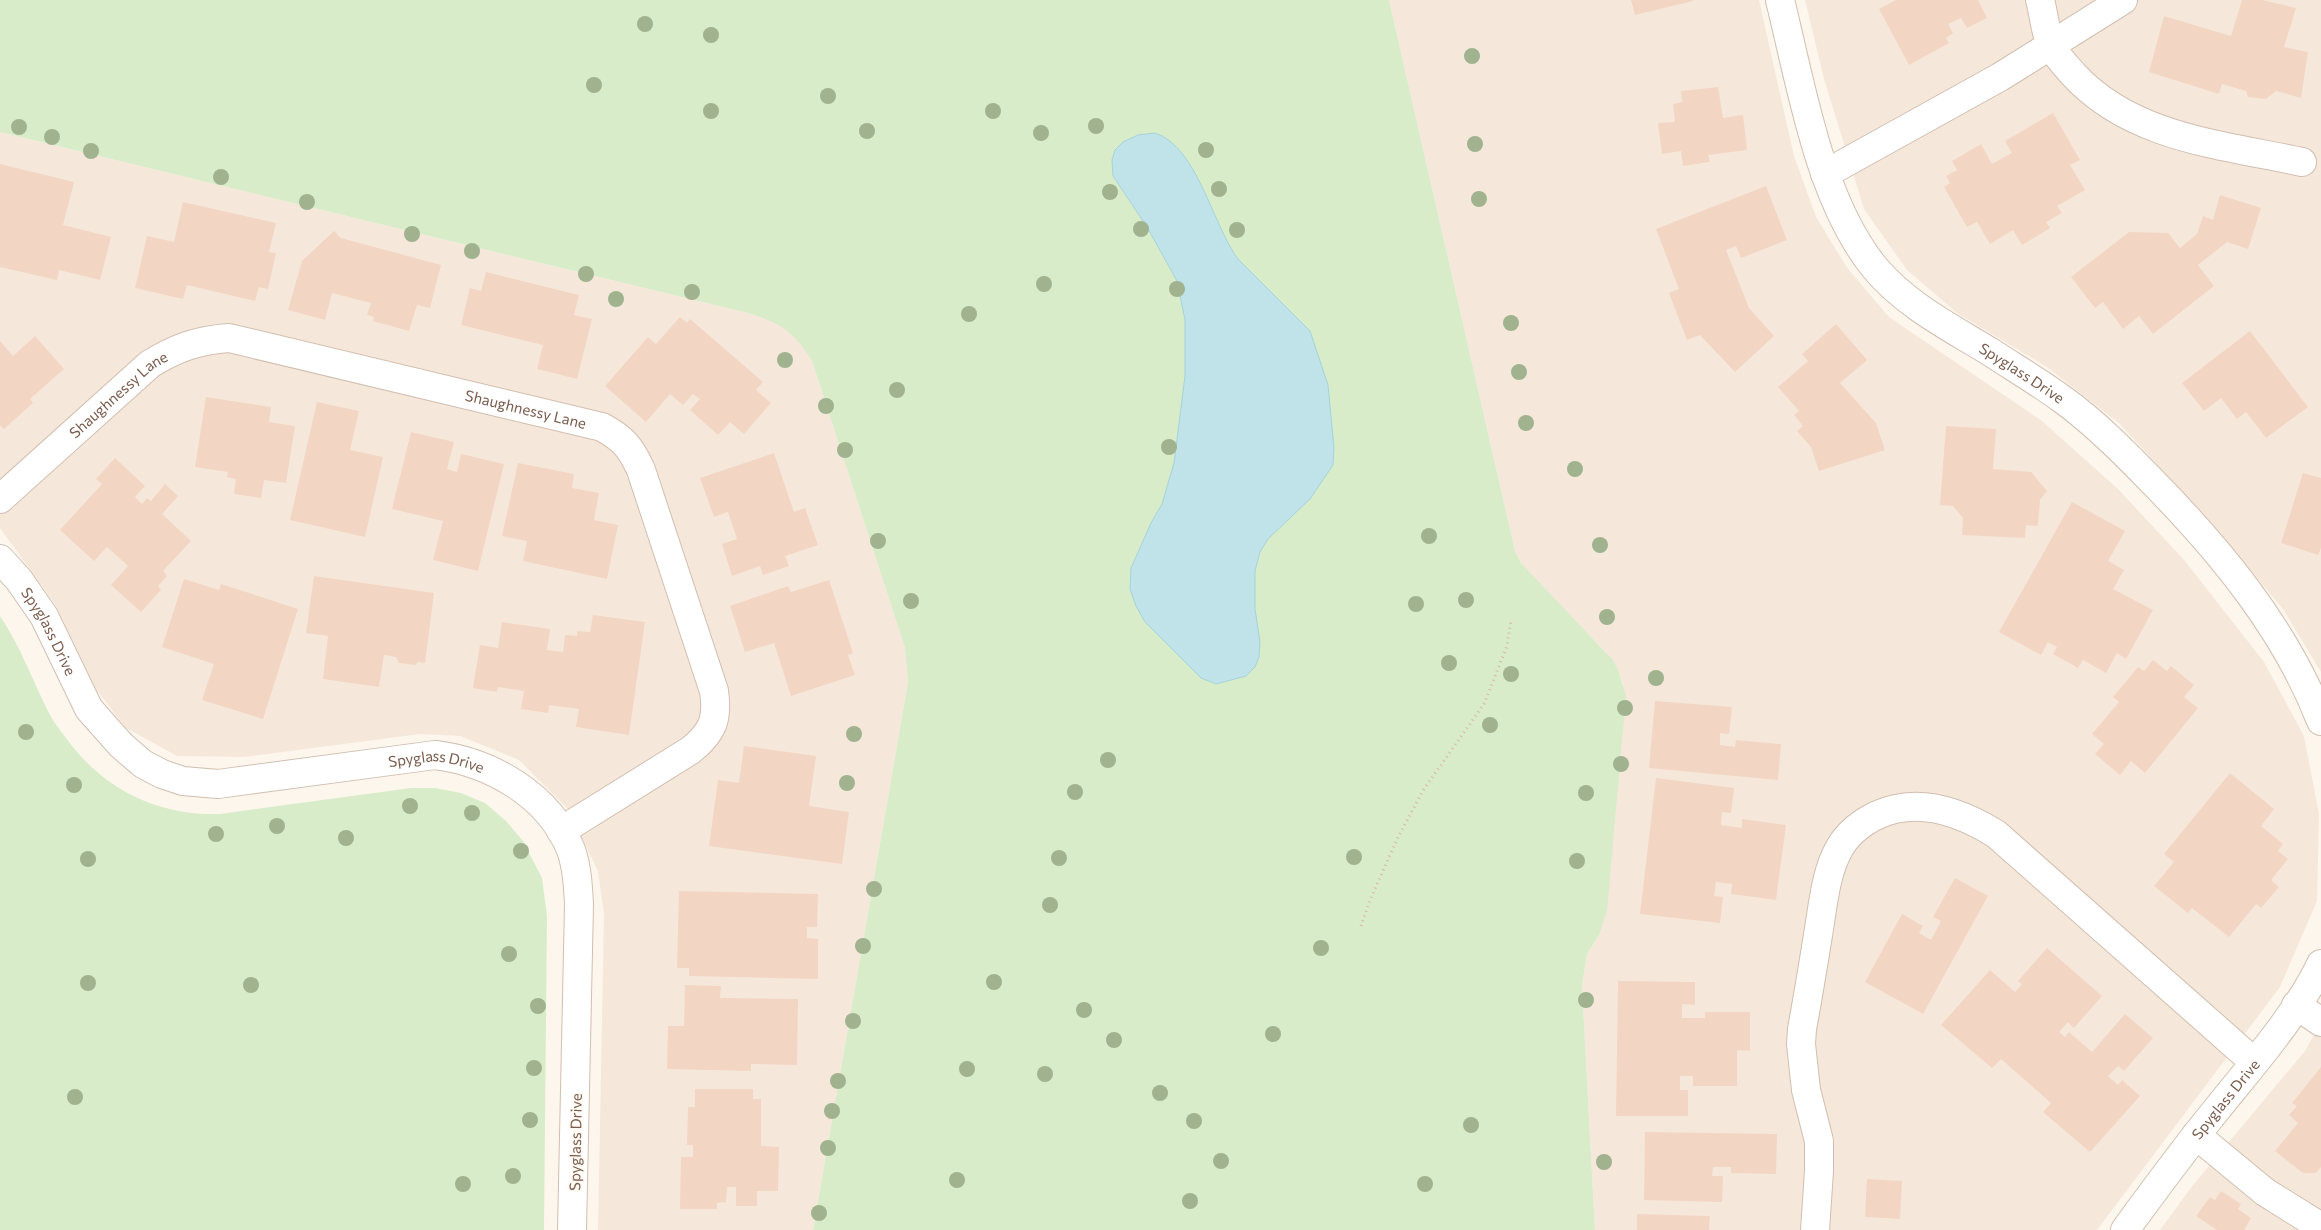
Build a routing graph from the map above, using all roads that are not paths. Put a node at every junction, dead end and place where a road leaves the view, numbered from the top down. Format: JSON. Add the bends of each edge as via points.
{"nodes":[{"id":1,"x":1780,"y":0,"type":"edge"},
{"id":2,"x":2040,"y":0,"type":"edge"},
{"id":3,"x":2122,"y":0,"type":"edge"},
{"id":4,"x":2051,"y":44,"type":"junction"},
{"id":5,"x":2302,"y":162,"type":"dead end"},
{"id":6,"x":1825,"y":174,"type":"junction"},
{"id":7,"x":0,"y":499,"type":"edge"},
{"id":8,"x":0,"y":559,"type":"edge"},
{"id":9,"x":2321,"y":722,"type":"edge"},
{"id":10,"x":561,"y":831,"type":"junction"},
{"id":11,"x":2321,"y":964,"type":"edge"},
{"id":12,"x":2296,"y":1005,"type":"junction"},
{"id":13,"x":2321,"y":1022,"type":"edge"},
{"id":14,"x":2254,"y":1062,"type":"junction"},
{"id":15,"x":2196,"y":1135,"type":"junction"},
{"id":16,"x":2321,"y":1227,"type":"edge"},
{"id":17,"x":572,"y":1230,"type":"edge"},
{"id":18,"x":1815,"y":1230,"type":"edge"},
{"id":19,"x":2125,"y":1230,"type":"edge"}],
"edges":[{"from":1,"to":6,"type":"street","name":"Spyglass Drive"},
{"from":2,"to":4,"type":"street"},
{"from":3,"to":4,"type":"street"},
{"from":4,"to":5,"type":"street","via":[[2084,85],[2141,122],[2168,133]]},
{"from":4,"to":6,"type":"street"},
{"from":6,"to":9,"type":"street","name":"Spyglass Drive","via":[[1860,247],[1894,287],[1942,325],[1992,353],[2063,400],[2122,450],[2181,510],[2263,612],[2294,661]]},
{"from":7,"to":10,"type":"street","name":"Shaughnessy Lane","via":[[150,364],[190,343],[211,339],[229,338],[592,425],[620,437],[633,452],[641,470],[714,691],[716,717],[701,742],[691,750]]},
{"from":8,"to":10,"type":"street","name":"Spyglass Drive","via":[[44,616],[79,691],[95,716],[121,745],[143,764],[162,774],[218,784],[414,757],[457,758],[508,779],[530,796]]},
{"from":10,"to":17,"type":"street","name":"Spyglass Drive","via":[[575,867],[579,904]]},
{"from":11,"to":12,"type":"street","name":"Spyglass Drive"},
{"from":12,"to":13,"type":"street"},
{"from":12,"to":14,"type":"street","name":"Spyglass Drive"},
{"from":14,"to":15,"type":"street","name":"Spyglass Drive"},
{"from":14,"to":18,"type":"street","via":[[1996,834],[1964,818],[1927,807],[1904,807],[1879,814],[1854,831],[1841,845],[1834,860],[1825,894],[1802,1029],[1800,1044],[1806,1090],[1819,1141]]},
{"from":15,"to":16,"type":"street","via":[[2265,1192]]},
{"from":15,"to":19,"type":"street","name":"Spyglass Drive"}]}
